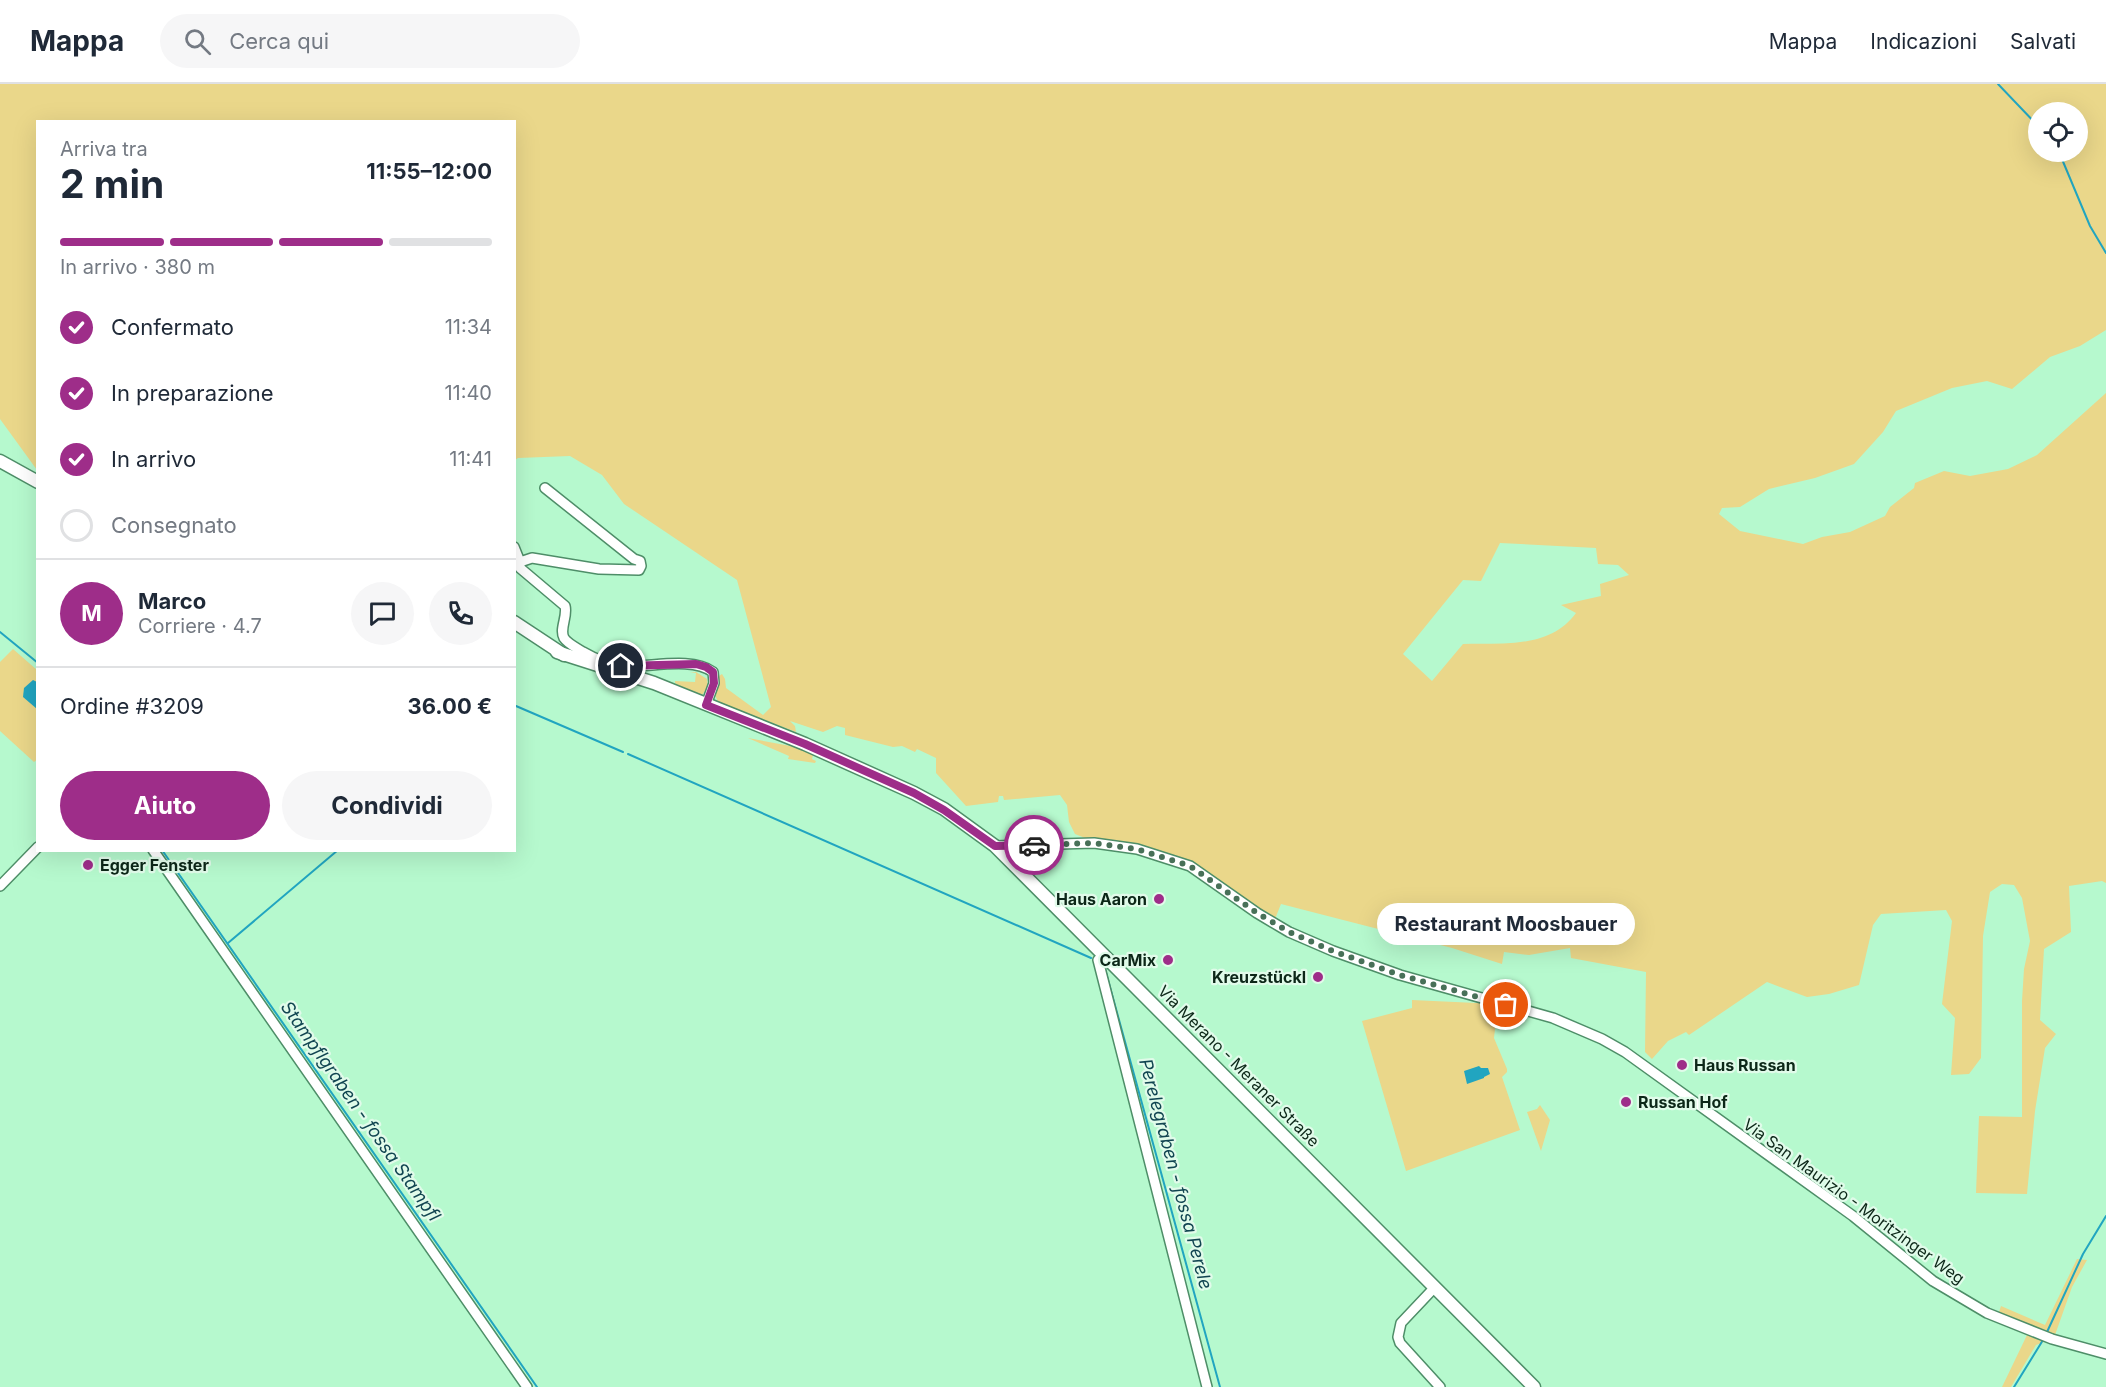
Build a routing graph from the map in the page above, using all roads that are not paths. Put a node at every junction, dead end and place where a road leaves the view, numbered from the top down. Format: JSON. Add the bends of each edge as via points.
{"nodes":[{"id":1,"x":0,"y":461,"type":"edge"},
{"id":2,"x":36,"y":481,"type":"edge"},
{"id":3,"x":545,"y":488,"type":"dead end"},
{"id":4,"x":516,"y":552,"type":"edge"},
{"id":5,"x":520,"y":562,"type":"junction"},
{"id":6,"x":516,"y":623,"type":"edge"},
{"id":7,"x":706,"y":705,"type":"junction"},
{"id":8,"x":995,"y":846,"type":"junction"},
{"id":9,"x":36,"y":850,"type":"edge"},
{"id":10,"x":154,"y":852,"type":"edge"},
{"id":11,"x":0,"y":886,"type":"edge"},
{"id":12,"x":1104,"y":954,"type":"junction"},
{"id":13,"x":1435,"y":1287,"type":"junction"},
{"id":14,"x":2106,"y":1354,"type":"edge"},
{"id":15,"x":527,"y":1387,"type":"edge"},
{"id":16,"x":1207,"y":1387,"type":"edge"},
{"id":17,"x":1440,"y":1387,"type":"edge"},
{"id":18,"x":1534,"y":1387,"type":"edge"}],
"edges":[{"from":1,"to":2,"type":"main road"},
{"from":3,"to":5,"type":"street","via":[[640,561],[641,566],[639,570],[598,569],[532,558]]},
{"from":4,"to":5,"type":"street"},
{"from":5,"to":7,"type":"street","via":[[520,568],[565,606],[562,631],[568,642],[610,664],[706,667],[713,672],[714,683]]},
{"from":6,"to":7,"type":"main road","name":"Via Merano - Meraner Straße","via":[[556,651],[654,683]]},
{"from":7,"to":8,"type":"main road","name":"Via Merano - Meraner Straße","via":[[914,793]]},
{"from":8,"to":12,"type":"main road","name":"Via Merano - Meraner Straße"},
{"from":8,"to":14,"type":"street","name":"Via San Maurizio - Moritzinger Weg","via":[[1094,843],[1137,849],[1190,866],[1273,923],[1333,951],[1578,1028],[1644,1066],[1853,1216],[1933,1281],[1987,1313],[2052,1339]]},
{"from":9,"to":11,"type":"street"},
{"from":10,"to":15,"type":"street"},
{"from":12,"to":13,"type":"main road","name":"Via Merano - Meraner Straße"},
{"from":12,"to":16,"type":"street","via":[[1098,960],[1100,970]]},
{"from":13,"to":17,"type":"street","via":[[1401,1323],[1398,1337]]},
{"from":13,"to":18,"type":"main road","name":"Via Merano - Meraner Straße"}]}
